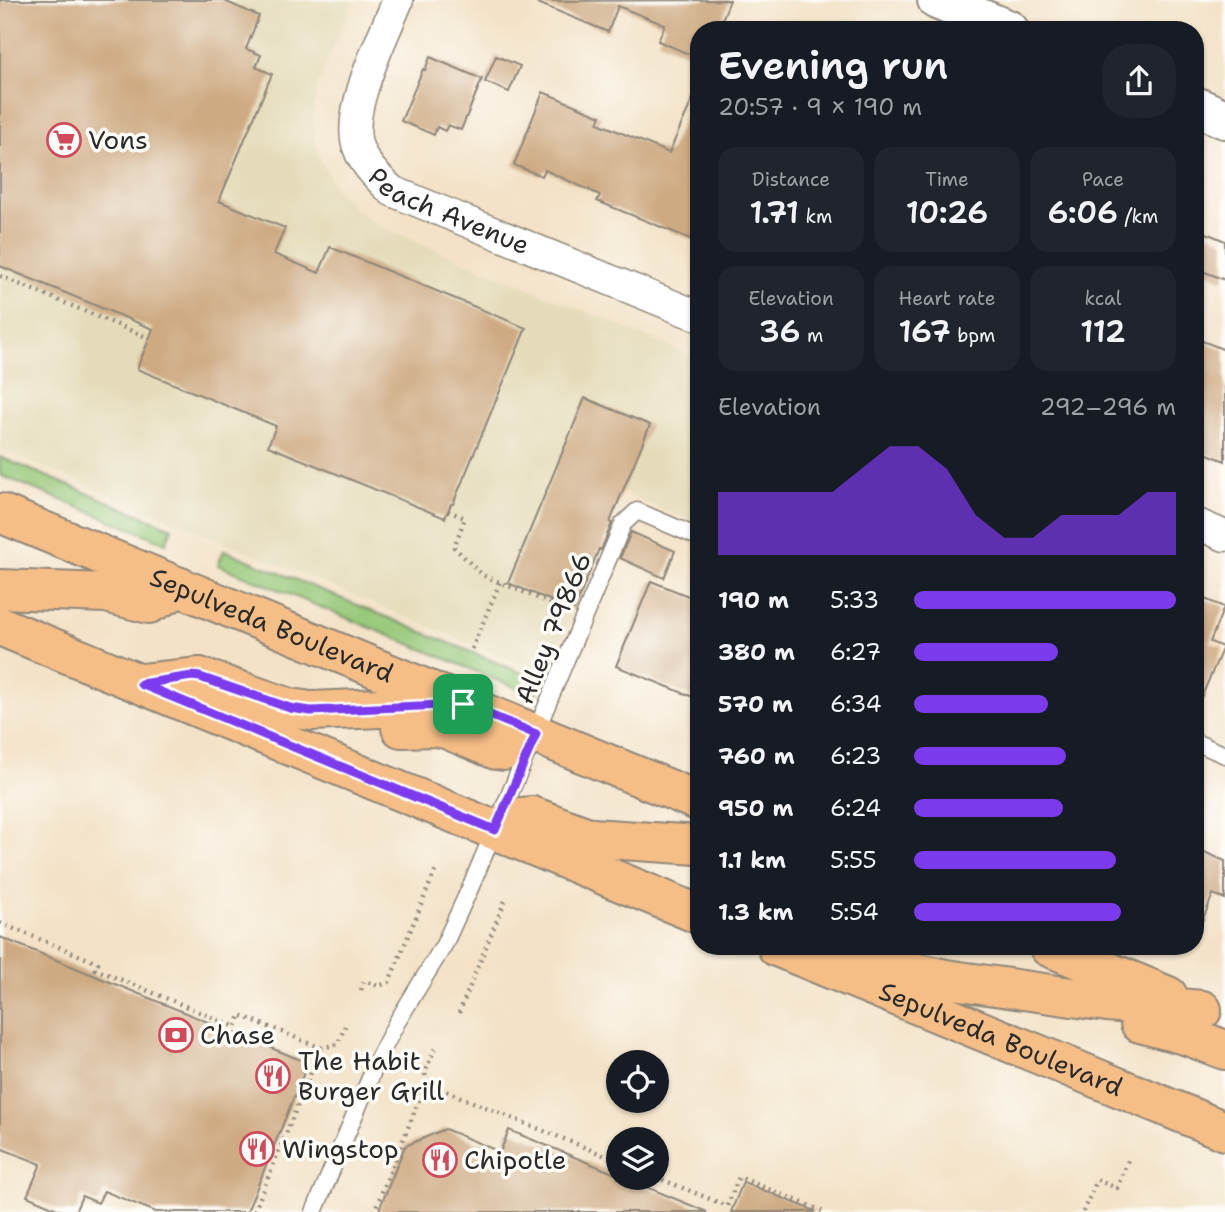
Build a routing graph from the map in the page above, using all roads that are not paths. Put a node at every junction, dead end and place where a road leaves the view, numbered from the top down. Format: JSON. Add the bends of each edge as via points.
{"nodes":[{"id":1,"x":398,"y":0,"type":"edge"},
{"id":2,"x":937,"y":0,"type":"edge"},
{"id":3,"x":987,"y":21,"type":"edge"},
{"id":4,"x":1204,"y":110,"type":"edge"},
{"id":5,"x":1225,"y":119,"type":"edge"},
{"id":6,"x":690,"y":313,"type":"edge"},
{"id":7,"x":0,"y":513,"type":"edge"},
{"id":8,"x":1204,"y":527,"type":"edge"},
{"id":9,"x":690,"y":534,"type":"edge"},
{"id":10,"x":1225,"y":536,"type":"edge"},
{"id":11,"x":180,"y":587,"type":"junction"},
{"id":12,"x":0,"y":589,"type":"edge"},
{"id":13,"x":0,"y":626,"type":"edge"},
{"id":14,"x":141,"y":684,"type":"junction"},
{"id":15,"x":463,"y":704,"type":"junction"},
{"id":16,"x":256,"y":730,"type":"junction"},
{"id":17,"x":536,"y":734,"type":"junction"},
{"id":18,"x":1204,"y":747,"type":"edge"},
{"id":19,"x":1225,"y":755,"type":"edge"},
{"id":20,"x":690,"y":798,"type":"edge"},
{"id":21,"x":495,"y":830,"type":"junction"},
{"id":22,"x":690,"y":844,"type":"edge"},
{"id":23,"x":690,"y":911,"type":"edge"},
{"id":24,"x":801,"y":955,"type":"edge"},
{"id":25,"x":870,"y":955,"type":"edge"},
{"id":26,"x":1068,"y":955,"type":"edge"},
{"id":27,"x":878,"y":988,"type":"junction"},
{"id":28,"x":1214,"y":1015,"type":"edge"},
{"id":29,"x":1225,"y":1051,"type":"edge"},
{"id":30,"x":1225,"y":1131,"type":"edge"},
{"id":31,"x":314,"y":1212,"type":"edge"}],
"edges":[{"from":1,"to":6,"type":"street","name":"Peach Avenue","via":[[357,104],[356,139],[371,172],[392,191]]},
{"from":2,"to":3,"type":"street"},
{"from":4,"to":5,"type":"street"},
{"from":7,"to":11,"type":"main road","name":"Sepulveda Boulevard"},
{"from":8,"to":10,"type":"street"},
{"from":9,"to":17,"type":"lane","name":"Alley 79866","via":[[637,511],[623,524]]},
{"from":11,"to":12,"type":"main road","via":[[149,604],[106,593]]},
{"from":11,"to":15,"type":"main road","name":"Sepulveda Boulevard"},
{"from":13,"to":14,"type":"main road"},
{"from":14,"to":15,"type":"main road","via":[[200,677],[311,711]]},
{"from":14,"to":16,"type":"main road"},
{"from":15,"to":17,"type":"main road","name":"Sepulveda Boulevard"},
{"from":16,"to":17,"type":"main road","via":[[436,727],[504,751]]},
{"from":16,"to":21,"type":"main road"},
{"from":17,"to":20,"type":"main road","name":"Sepulveda Boulevard"},
{"from":17,"to":21,"type":"lane","name":"Alley 79866"},
{"from":18,"to":19,"type":"lane"},
{"from":21,"to":22,"type":"main road","via":[[513,818],[532,816],[591,838]]},
{"from":21,"to":23,"type":"main road"},
{"from":21,"to":31,"type":"lane","name":"Alley 79866","via":[[444,945],[378,1059]]},
{"from":24,"to":27,"type":"main road","name":"Sepulveda Boulevard"},
{"from":25,"to":28,"type":"main road","via":[[946,979]]},
{"from":26,"to":28,"type":"main road"},
{"from":27,"to":29,"type":"main road","via":[[1142,1023]]},
{"from":27,"to":30,"type":"main road","name":"Sepulveda Boulevard"}]}
